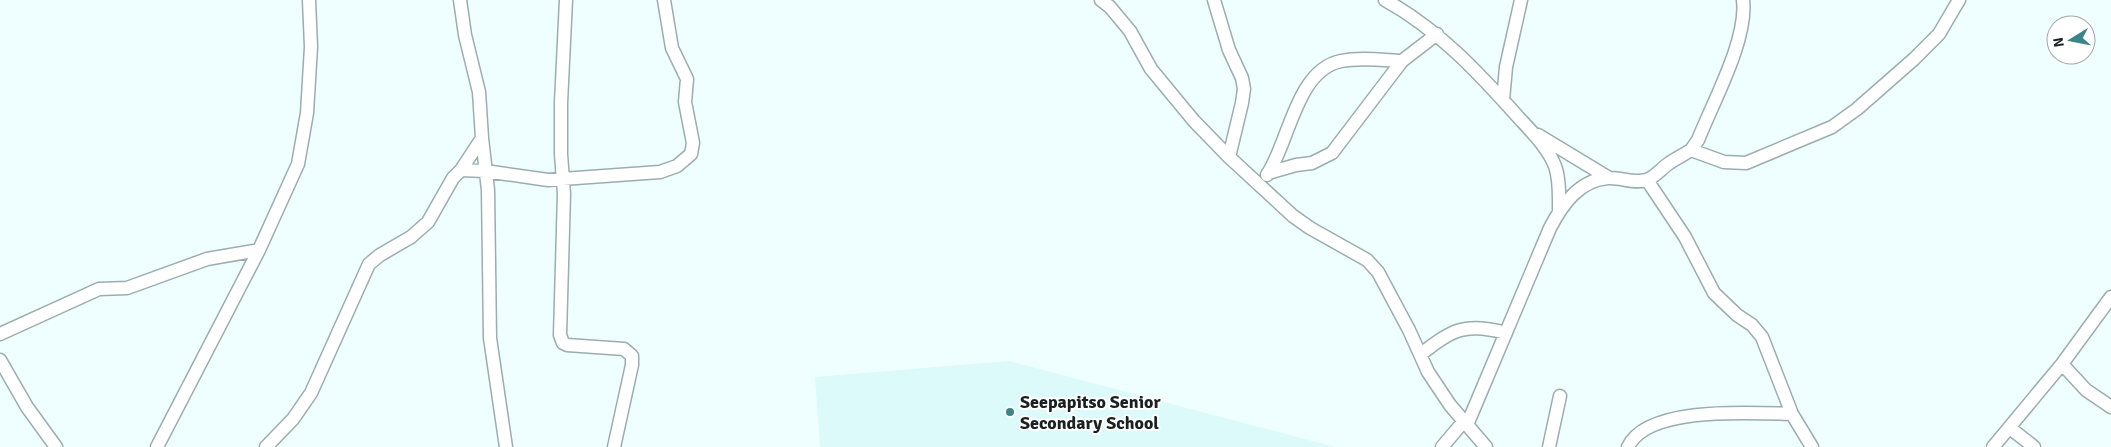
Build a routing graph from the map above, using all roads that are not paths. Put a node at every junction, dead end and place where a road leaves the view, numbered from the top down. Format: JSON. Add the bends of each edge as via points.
{"nodes":[{"id":1,"x":309,"y":0,"type":"edge"},
{"id":2,"x":460,"y":0,"type":"edge"},
{"id":3,"x":566,"y":0,"type":"edge"},
{"id":4,"x":664,"y":0,"type":"edge"},
{"id":5,"x":1101,"y":0,"type":"edge"},
{"id":6,"x":1214,"y":0,"type":"edge"},
{"id":7,"x":1385,"y":0,"type":"edge"},
{"id":8,"x":1521,"y":0,"type":"edge"},
{"id":9,"x":1743,"y":0,"type":"edge"},
{"id":10,"x":1959,"y":0,"type":"edge"},
{"id":11,"x":1438,"y":34,"type":"junction"},
{"id":12,"x":1402,"y":61,"type":"junction"},
{"id":13,"x":1503,"y":100,"type":"junction"},
{"id":14,"x":1529,"y":129,"type":"junction"},
{"id":15,"x":482,"y":138,"type":"junction"},
{"id":16,"x":1691,"y":150,"type":"junction"},
{"id":17,"x":1229,"y":157,"type":"junction"},
{"id":18,"x":461,"y":170,"type":"junction"},
{"id":19,"x":485,"y":171,"type":"junction"},
{"id":20,"x":1268,"y":173,"type":"junction"},
{"id":21,"x":563,"y":178,"type":"junction"},
{"id":22,"x":1609,"y":178,"type":"junction"},
{"id":23,"x":1647,"y":180,"type":"junction"},
{"id":24,"x":1259,"y":186,"type":"junction"},
{"id":25,"x":1559,"y":212,"type":"junction"},
{"id":26,"x":259,"y":250,"type":"junction"},
{"id":27,"x":2111,"y":297,"type":"edge"},
{"id":28,"x":1506,"y":333,"type":"junction"},
{"id":29,"x":0,"y":334,"type":"edge"},
{"id":30,"x":1421,"y":354,"type":"junction"},
{"id":31,"x":0,"y":360,"type":"edge"},
{"id":32,"x":2062,"y":364,"type":"junction"},
{"id":33,"x":1560,"y":396,"type":"dead end"},
{"id":34,"x":2111,"y":407,"type":"edge"},
{"id":35,"x":1792,"y":414,"type":"junction"},
{"id":36,"x":1466,"y":423,"type":"junction"},
{"id":37,"x":2010,"y":428,"type":"junction"},
{"id":38,"x":162,"y":445,"type":"edge"},
{"id":39,"x":56,"y":447,"type":"edge"},
{"id":40,"x":266,"y":447,"type":"edge"},
{"id":41,"x":506,"y":447,"type":"edge"},
{"id":42,"x":614,"y":447,"type":"edge"},
{"id":43,"x":1442,"y":447,"type":"edge"},
{"id":44,"x":1486,"y":447,"type":"edge"},
{"id":45,"x":1549,"y":447,"type":"edge"},
{"id":46,"x":1628,"y":447,"type":"edge"},
{"id":47,"x":1812,"y":447,"type":"edge"},
{"id":48,"x":1993,"y":447,"type":"edge"},
{"id":49,"x":2034,"y":447,"type":"edge"}],
"edges":[{"from":1,"to":26,"type":"street","via":[[308,114],[298,164]]},
{"from":2,"to":15,"type":"street","via":[[478,92]]},
{"from":3,"to":21,"type":"street","via":[[561,103]]},
{"from":4,"to":21,"type":"street","via":[[672,48],[687,80],[685,102],[692,134],[691,154],[677,166],[660,172]]},
{"from":5,"to":17,"type":"street","via":[[1130,31],[1151,69]]},
{"from":6,"to":17,"type":"street","via":[[1229,50],[1242,78],[1242,103]]},
{"from":7,"to":11,"type":"street"},
{"from":8,"to":13,"type":"street","via":[[1506,66]]},
{"from":9,"to":16,"type":"street","via":[[1745,10],[1731,63]]},
{"from":10,"to":16,"type":"street","via":[[1939,34],[1857,109],[1832,127],[1746,163],[1724,162]]},
{"from":11,"to":12,"type":"street"},
{"from":11,"to":13,"type":"street"},
{"from":12,"to":20,"type":"street","via":[[1332,153],[1312,163]]},
{"from":12,"to":20,"type":"street","via":[[1356,59],[1339,61],[1325,68],[1300,97]]},
{"from":13,"to":14,"type":"street"},
{"from":14,"to":22,"type":"street"},
{"from":14,"to":25,"type":"street","via":[[1555,167]]},
{"from":15,"to":18,"type":"street"},
{"from":15,"to":19,"type":"street"},
{"from":16,"to":23,"type":"street"},
{"from":17,"to":24,"type":"street"},
{"from":18,"to":19,"type":"street"},
{"from":18,"to":40,"type":"street","via":[[420,230],[369,264],[311,393],[293,419]]},
{"from":19,"to":21,"type":"street","via":[[534,179]]},
{"from":19,"to":41,"type":"street","via":[[490,338]]},
{"from":20,"to":24,"type":"street"},
{"from":21,"to":42,"type":"street","via":[[561,340],[572,346],[624,349],[630,352],[633,360]]},
{"from":22,"to":23,"type":"street"},
{"from":22,"to":25,"type":"street","via":[[1579,189]]},
{"from":23,"to":35,"type":"street","via":[[1685,237],[1714,293],[1762,337]]},
{"from":24,"to":30,"type":"street","via":[[1310,228],[1367,260],[1378,272]]},
{"from":25,"to":28,"type":"street"},
{"from":26,"to":29,"type":"street","via":[[207,259],[127,288],[99,289]]},
{"from":26,"to":38,"type":"street"},
{"from":27,"to":32,"type":"street"},
{"from":28,"to":30,"type":"street","via":[[1484,327],[1458,330],[1440,338]]},
{"from":28,"to":36,"type":"street"},
{"from":30,"to":36,"type":"street","via":[[1440,392]]},
{"from":31,"to":39,"type":"street","via":[[27,407]]},
{"from":32,"to":34,"type":"street","via":[[2086,390]]},
{"from":32,"to":37,"type":"street"},
{"from":33,"to":45,"type":"street"},
{"from":35,"to":46,"type":"street","via":[[1719,412],[1659,423],[1637,434]]},
{"from":35,"to":47,"type":"street"},
{"from":36,"to":43,"type":"street"},
{"from":36,"to":44,"type":"street"},
{"from":37,"to":48,"type":"street"},
{"from":37,"to":49,"type":"street"}]}
